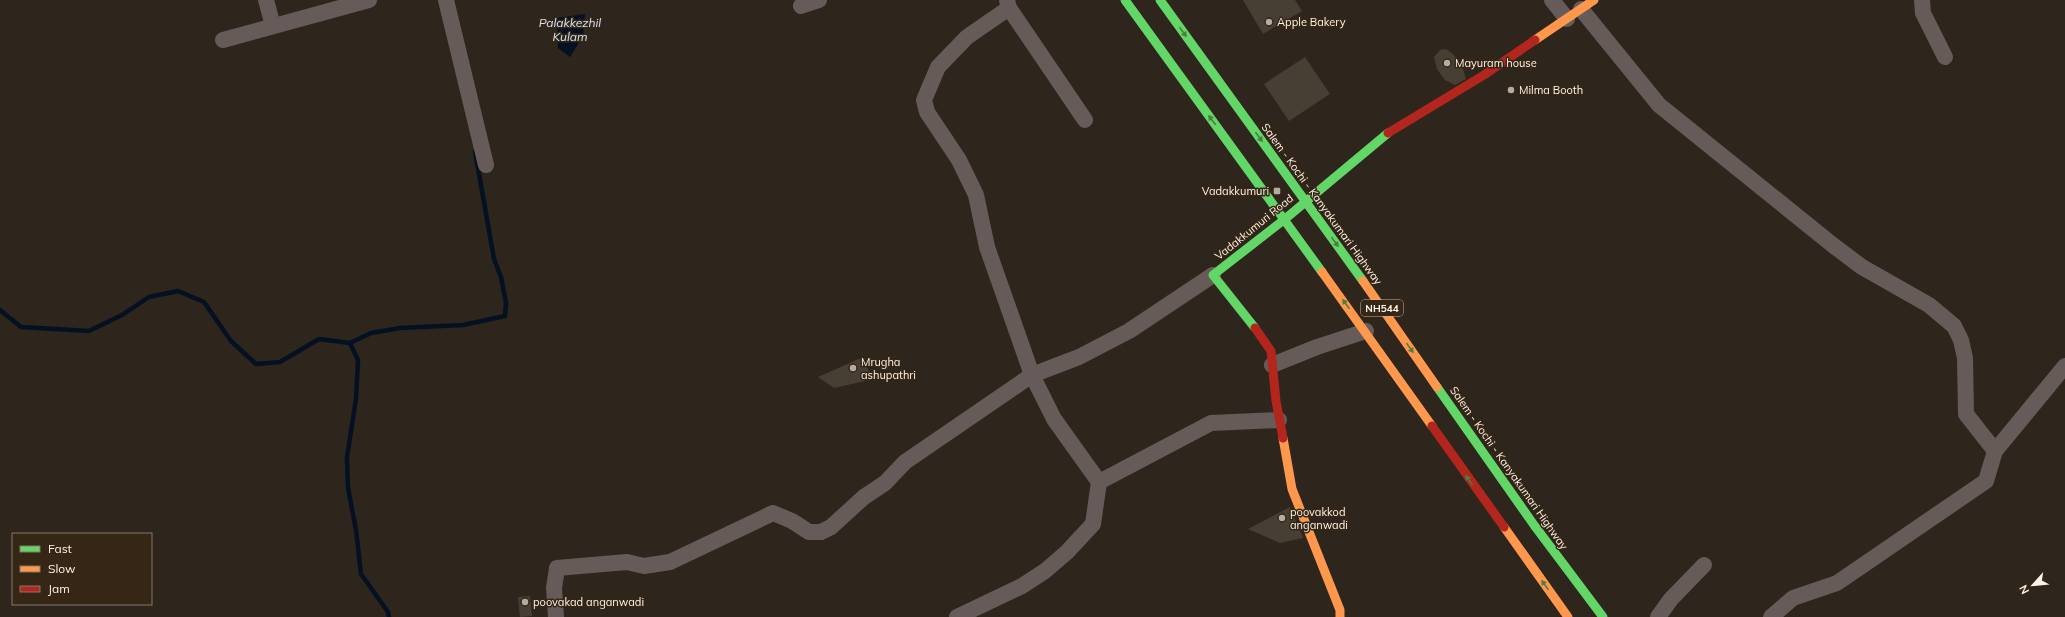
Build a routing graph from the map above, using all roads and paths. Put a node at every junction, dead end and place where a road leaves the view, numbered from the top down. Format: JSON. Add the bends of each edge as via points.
{"nodes":[{"id":1,"x":266,"y":0,"type":"edge"},
{"id":2,"x":369,"y":0,"type":"edge"},
{"id":3,"x":446,"y":0,"type":"edge"},
{"id":4,"x":819,"y":0,"type":"edge"},
{"id":5,"x":1125,"y":0,"type":"edge"},
{"id":6,"x":1160,"y":0,"type":"edge"},
{"id":7,"x":1552,"y":0,"type":"edge"},
{"id":8,"x":1594,"y":0,"type":"edge"},
{"id":9,"x":1922,"y":0,"type":"edge"},
{"id":10,"x":1008,"y":4,"type":"edge"},
{"id":11,"x":801,"y":6,"type":"dead end"},
{"id":12,"x":1581,"y":9,"type":"junction"},
{"id":13,"x":1567,"y":19,"type":"junction"},
{"id":14,"x":273,"y":26,"type":"junction"},
{"id":15,"x":223,"y":40,"type":"dead end"},
{"id":16,"x":1945,"y":57,"type":"dead end"},
{"id":17,"x":1085,"y":120,"type":"dead end"},
{"id":18,"x":486,"y":165,"type":"dead end"},
{"id":19,"x":1305,"y":201,"type":"junction"},
{"id":20,"x":1285,"y":219,"type":"junction"},
{"id":21,"x":1213,"y":275,"type":"junction"},
{"id":22,"x":1366,"y":331,"type":"junction"},
{"id":23,"x":1272,"y":366,"type":"junction"},
{"id":24,"x":2065,"y":366,"type":"edge"},
{"id":25,"x":1032,"y":375,"type":"junction"},
{"id":26,"x":1279,"y":420,"type":"junction"},
{"id":27,"x":1995,"y":451,"type":"junction"},
{"id":28,"x":1099,"y":482,"type":"junction"},
{"id":29,"x":1704,"y":565,"type":"dead end"},
{"id":30,"x":556,"y":617,"type":"edge"},
{"id":31,"x":957,"y":617,"type":"edge"},
{"id":32,"x":1340,"y":617,"type":"edge"},
{"id":33,"x":1568,"y":617,"type":"edge"},
{"id":34,"x":1603,"y":617,"type":"edge"},
{"id":35,"x":1658,"y":617,"type":"edge"},
{"id":36,"x":1771,"y":617,"type":"edge"}],
"edges":[{"from":1,"to":14,"type":"street"},
{"from":2,"to":14,"type":"street"},
{"from":3,"to":18,"type":"street"},
{"from":4,"to":11,"type":"street"},
{"from":20,"to":5,"type":"main road","number":"NH544","one_way":true},
{"from":6,"to":19,"type":"main road","name":"Salem - Kochi - Kanyakumari Highway","number":"NH544","one_way":true},
{"from":7,"to":13,"type":"street"},
{"from":8,"to":12,"type":"main road","name":"Vadakkumuri Road"},
{"from":9,"to":16,"type":"street","via":[[1922,12]]},
{"from":10,"to":17,"type":"street"},
{"from":10,"to":25,"type":"street","via":[[967,37],[938,67],[924,100],[927,112],[958,160],[976,195],[987,247]]},
{"from":12,"to":13,"type":"main road","name":"Vadakkumuri Road"},
{"from":12,"to":27,"type":"street","via":[[1659,105],[1862,267],[1929,305],[1954,326],[1961,340],[1965,358],[1966,414]]},
{"from":13,"to":19,"type":"main road","name":"Vadakkumuri Road","via":[[1484,75],[1381,137]]},
{"from":14,"to":15,"type":"street"},
{"from":19,"to":20,"type":"main road","name":"Vadakkumuri Road"},
{"from":19,"to":34,"type":"main road","name":"Salem - Kochi - Kanyakumari Highway","number":"NH544","one_way":true,"via":[[1534,525]]},
{"from":20,"to":21,"type":"main road","name":"Vadakkumuri Road"},
{"from":22,"to":20,"type":"main road","number":"NH544","one_way":true},
{"from":21,"to":23,"type":"main road","name":"Vadakkumuri Road","via":[[1268,346]]},
{"from":21,"to":25,"type":"street","via":[[1129,331],[1079,357]]},
{"from":22,"to":23,"type":"street","via":[[1317,347]]},
{"from":33,"to":22,"type":"main road","number":"NH544","one_way":true,"via":[[1480,496]]},
{"from":23,"to":26,"type":"main road","name":"Vadakkumuri Road"},
{"from":24,"to":27,"type":"street"},
{"from":25,"to":28,"type":"street","via":[[1054,419]]},
{"from":25,"to":30,"type":"street","via":[[905,462],[885,483],[864,497],[831,527],[821,532],[809,532],[773,513],[670,562],[644,566],[627,562],[557,568],[554,588]]},
{"from":26,"to":28,"type":"street","via":[[1211,423]]},
{"from":26,"to":32,"type":"main road","name":"Vadakkumuri Road","via":[[1292,489],[1340,610]]},
{"from":27,"to":36,"type":"street","via":[[1986,481],[1837,583],[1793,598]]},
{"from":28,"to":31,"type":"street","via":[[1093,524],[1067,552],[1022,586]]},
{"from":29,"to":35,"type":"street","via":[[1671,599]]}]}
